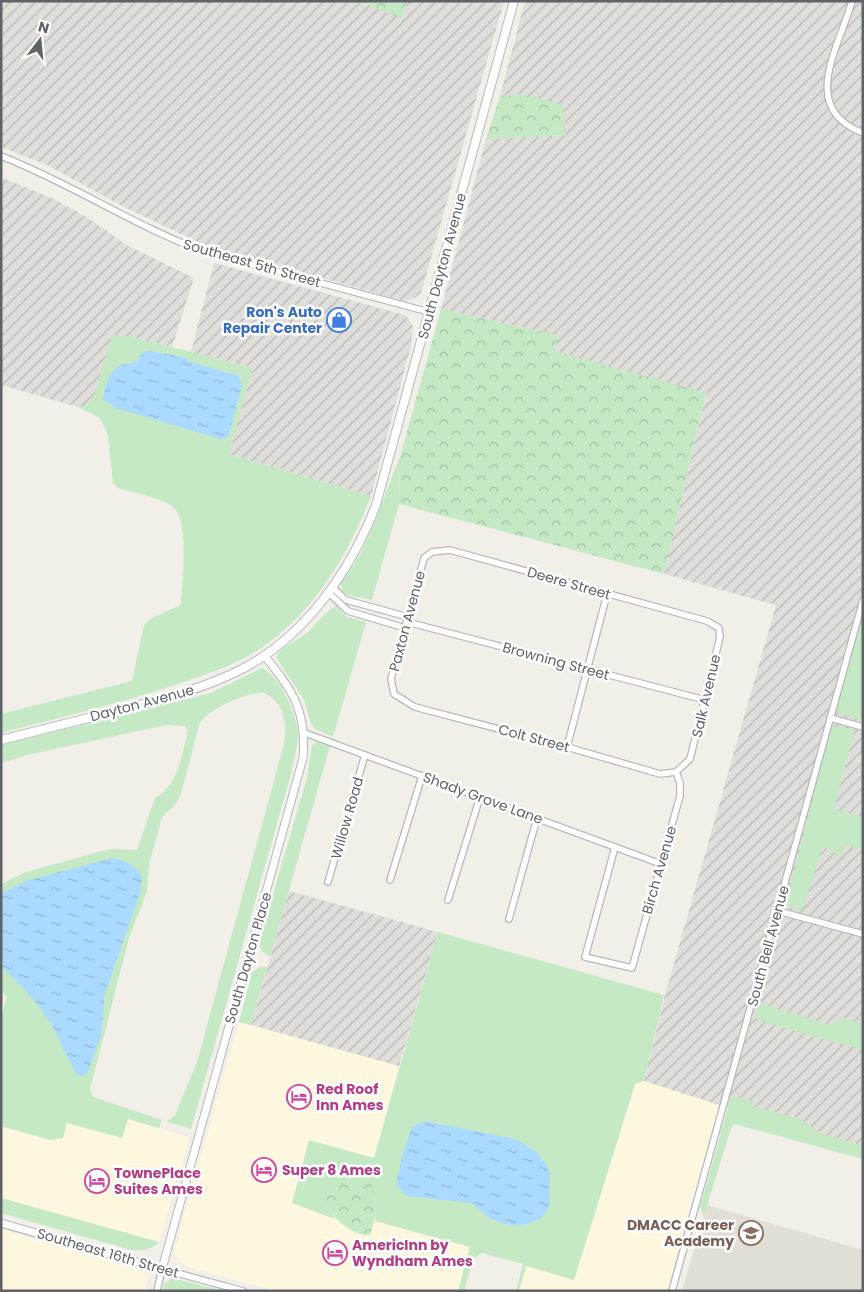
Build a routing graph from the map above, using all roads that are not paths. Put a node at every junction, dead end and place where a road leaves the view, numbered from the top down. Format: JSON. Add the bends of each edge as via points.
{"nodes":[{"id":1,"x":514,"y":1,"type":"edge"},
{"id":2,"x":852,"y":1,"type":"edge"},
{"id":3,"x":863,"y":133,"type":"edge"},
{"id":4,"x":1,"y":156,"type":"edge"},
{"id":5,"x":429,"y":312,"type":"junction"},
{"id":6,"x":367,"y":530,"type":"joint"},
{"id":7,"x":432,"y":552,"type":"joint"},
{"id":8,"x":330,"y":590,"type":"junction"},
{"id":9,"x":607,"y":594,"type":"junction"},
{"id":10,"x":863,"y":600,"type":"edge"},
{"id":11,"x":707,"y":621,"type":"joint"},
{"id":12,"x":406,"y":622,"type":"junction"},
{"id":13,"x":264,"y":655,"type":"junction"},
{"id":14,"x":588,"y":669,"type":"junction"},
{"id":15,"x":394,"y":694,"type":"joint"},
{"id":16,"x":705,"y":700,"type":"junction"},
{"id":17,"x":830,"y":718,"type":"junction"},
{"id":18,"x":863,"y":727,"type":"edge"},
{"id":19,"x":306,"y":733,"type":"junction"},
{"id":20,"x":1,"y":740,"type":"edge"},
{"id":21,"x":567,"y":747,"type":"junction"},
{"id":22,"x":365,"y":755,"type":"junction"},
{"id":23,"x":676,"y":772,"type":"junction"},
{"id":24,"x":422,"y":776,"type":"junction"},
{"id":25,"x":480,"y":797,"type":"junction"},
{"id":26,"x":537,"y":818,"type":"junction"},
{"id":27,"x":615,"y":847,"type":"junction"},
{"id":28,"x":660,"y":864,"type":"junction"},
{"id":29,"x":390,"y":880,"type":"dead end"},
{"id":30,"x":328,"y":882,"type":"dead end"},
{"id":31,"x":448,"y":900,"type":"dead end"},
{"id":32,"x":778,"y":911,"type":"junction"},
{"id":33,"x":509,"y":919,"type":"dead end"},
{"id":34,"x":863,"y":934,"type":"edge"},
{"id":35,"x":1,"y":1223,"type":"edge"},
{"id":36,"x":162,"y":1269,"type":"junction"},
{"id":37,"x":158,"y":1291,"type":"edge"},
{"id":38,"x":243,"y":1291,"type":"edge"},
{"id":39,"x":672,"y":1291,"type":"edge"}],
"edges":[{"from":1,"to":5,"type":"main road","name":"South Dayton Avenue"},
{"from":2,"to":3,"type":"street","via":[[831,60],[828,102],[846,127]]},
{"from":4,"to":5,"type":"street","name":"Southeast 5th Street","via":[[43,173],[205,252]]},
{"from":5,"to":6,"type":"main road","name":"South Dayton Avenue","via":[[392,452]]},
{"from":6,"to":8,"type":"main road","name":"Dayton Avenue"},
{"from":7,"to":9,"type":"street","name":"Deere Street","via":[[450,550]]},
{"from":7,"to":12,"type":"street","name":"Paxton Avenue","via":[[424,558]]},
{"from":8,"to":12,"type":"street","name":"Browning Street","via":[[346,600]]},
{"from":8,"to":12,"type":"street","name":"Browning Street","via":[[348,611]]},
{"from":8,"to":13,"type":"main road","name":"Dayton Avenue","via":[[306,618]]},
{"from":9,"to":11,"type":"street","name":"Deere Street"},
{"from":9,"to":14,"type":"street"},
{"from":10,"to":17,"type":"street","name":"South Bell Avenue"},
{"from":11,"to":16,"type":"street","name":"Salk Avenue","via":[[719,628],[720,637]]},
{"from":12,"to":14,"type":"street","name":"Browning Street"},
{"from":12,"to":15,"type":"street","name":"Paxton Avenue","via":[[391,679]]},
{"from":13,"to":19,"type":"street","name":"South Dayton Place","via":[[288,688]]},
{"from":13,"to":20,"type":"main road","name":"Dayton Avenue","via":[[243,669],[166,699]]},
{"from":14,"to":16,"type":"street","name":"Browning Street"},
{"from":14,"to":21,"type":"street"},
{"from":15,"to":21,"type":"street","name":"Colt Street","via":[[415,707]]},
{"from":16,"to":23,"type":"street","name":"Salk Avenue","via":[[690,759]]},
{"from":17,"to":18,"type":"street"},
{"from":17,"to":32,"type":"street","name":"South Bell Avenue"},
{"from":19,"to":22,"type":"street","name":"Shady Grove Lane"},
{"from":19,"to":36,"type":"street","name":"South Dayton Place","via":[[301,767]]},
{"from":21,"to":23,"type":"street","name":"Colt Street","via":[[660,774]]},
{"from":22,"to":24,"type":"street","name":"Shady Grove Lane"},
{"from":22,"to":30,"type":"street","name":"Willow Road"},
{"from":23,"to":28,"type":"street","name":"Birch Avenue","via":[[680,796]]},
{"from":24,"to":25,"type":"street","name":"Shady Grove Lane"},
{"from":24,"to":29,"type":"street"},
{"from":25,"to":26,"type":"street","name":"Shady Grove Lane"},
{"from":25,"to":31,"type":"street"},
{"from":26,"to":27,"type":"street","name":"Shady Grove Lane"},
{"from":26,"to":33,"type":"street"},
{"from":27,"to":28,"type":"street","name":"Shady Grove Lane"},
{"from":27,"to":28,"type":"street","name":"Birch Avenue","via":[[586,957],[632,968]]},
{"from":32,"to":34,"type":"street"},
{"from":32,"to":39,"type":"street","name":"South Bell Avenue"},
{"from":35,"to":36,"type":"street","name":"Southeast 16th Street"},
{"from":36,"to":37,"type":"street"},
{"from":36,"to":38,"type":"street","name":"Southeast 16th Street"}]}
